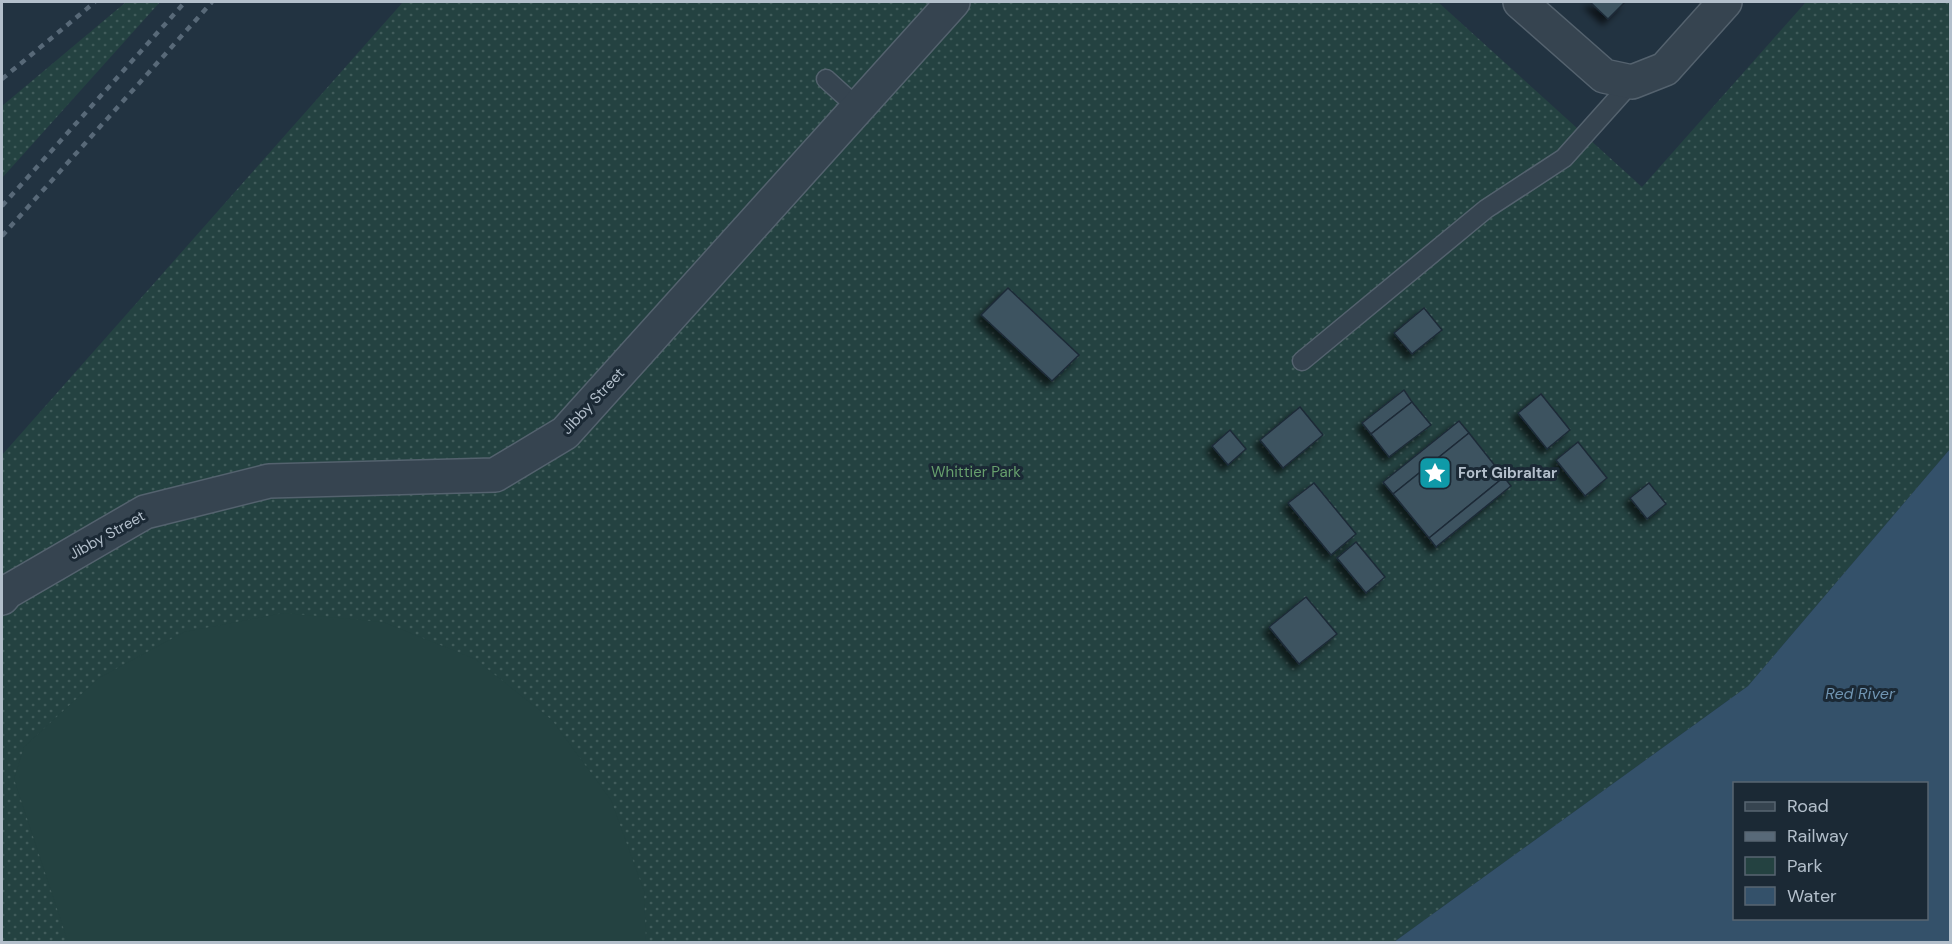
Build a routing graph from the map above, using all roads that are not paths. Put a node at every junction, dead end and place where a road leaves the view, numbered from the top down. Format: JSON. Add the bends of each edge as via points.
{"nodes":[{"id":1,"x":953,"y":2,"type":"edge"},
{"id":2,"x":1520,"y":2,"type":"edge"},
{"id":3,"x":1725,"y":2,"type":"edge"},
{"id":4,"x":826,"y":79,"type":"dead end"},
{"id":5,"x":1632,"y":82,"type":"junction"},
{"id":6,"x":858,"y":108,"type":"junction"},
{"id":7,"x":1302,"y":361,"type":"dead end"},
{"id":8,"x":2,"y":598,"type":"edge"}],
"edges":[{"from":1,"to":6,"type":"street","name":"Jibby Street"},
{"from":2,"to":5,"type":"street","via":[[1604,76]]},
{"from":3,"to":5,"type":"street","via":[[1665,69]]},
{"from":4,"to":6,"type":"lane"},
{"from":5,"to":7,"type":"lane","via":[[1564,158],[1486,209]]},
{"from":6,"to":8,"type":"street","name":"Jibby Street","via":[[566,433],[495,475],[269,481],[145,512]]}]}
